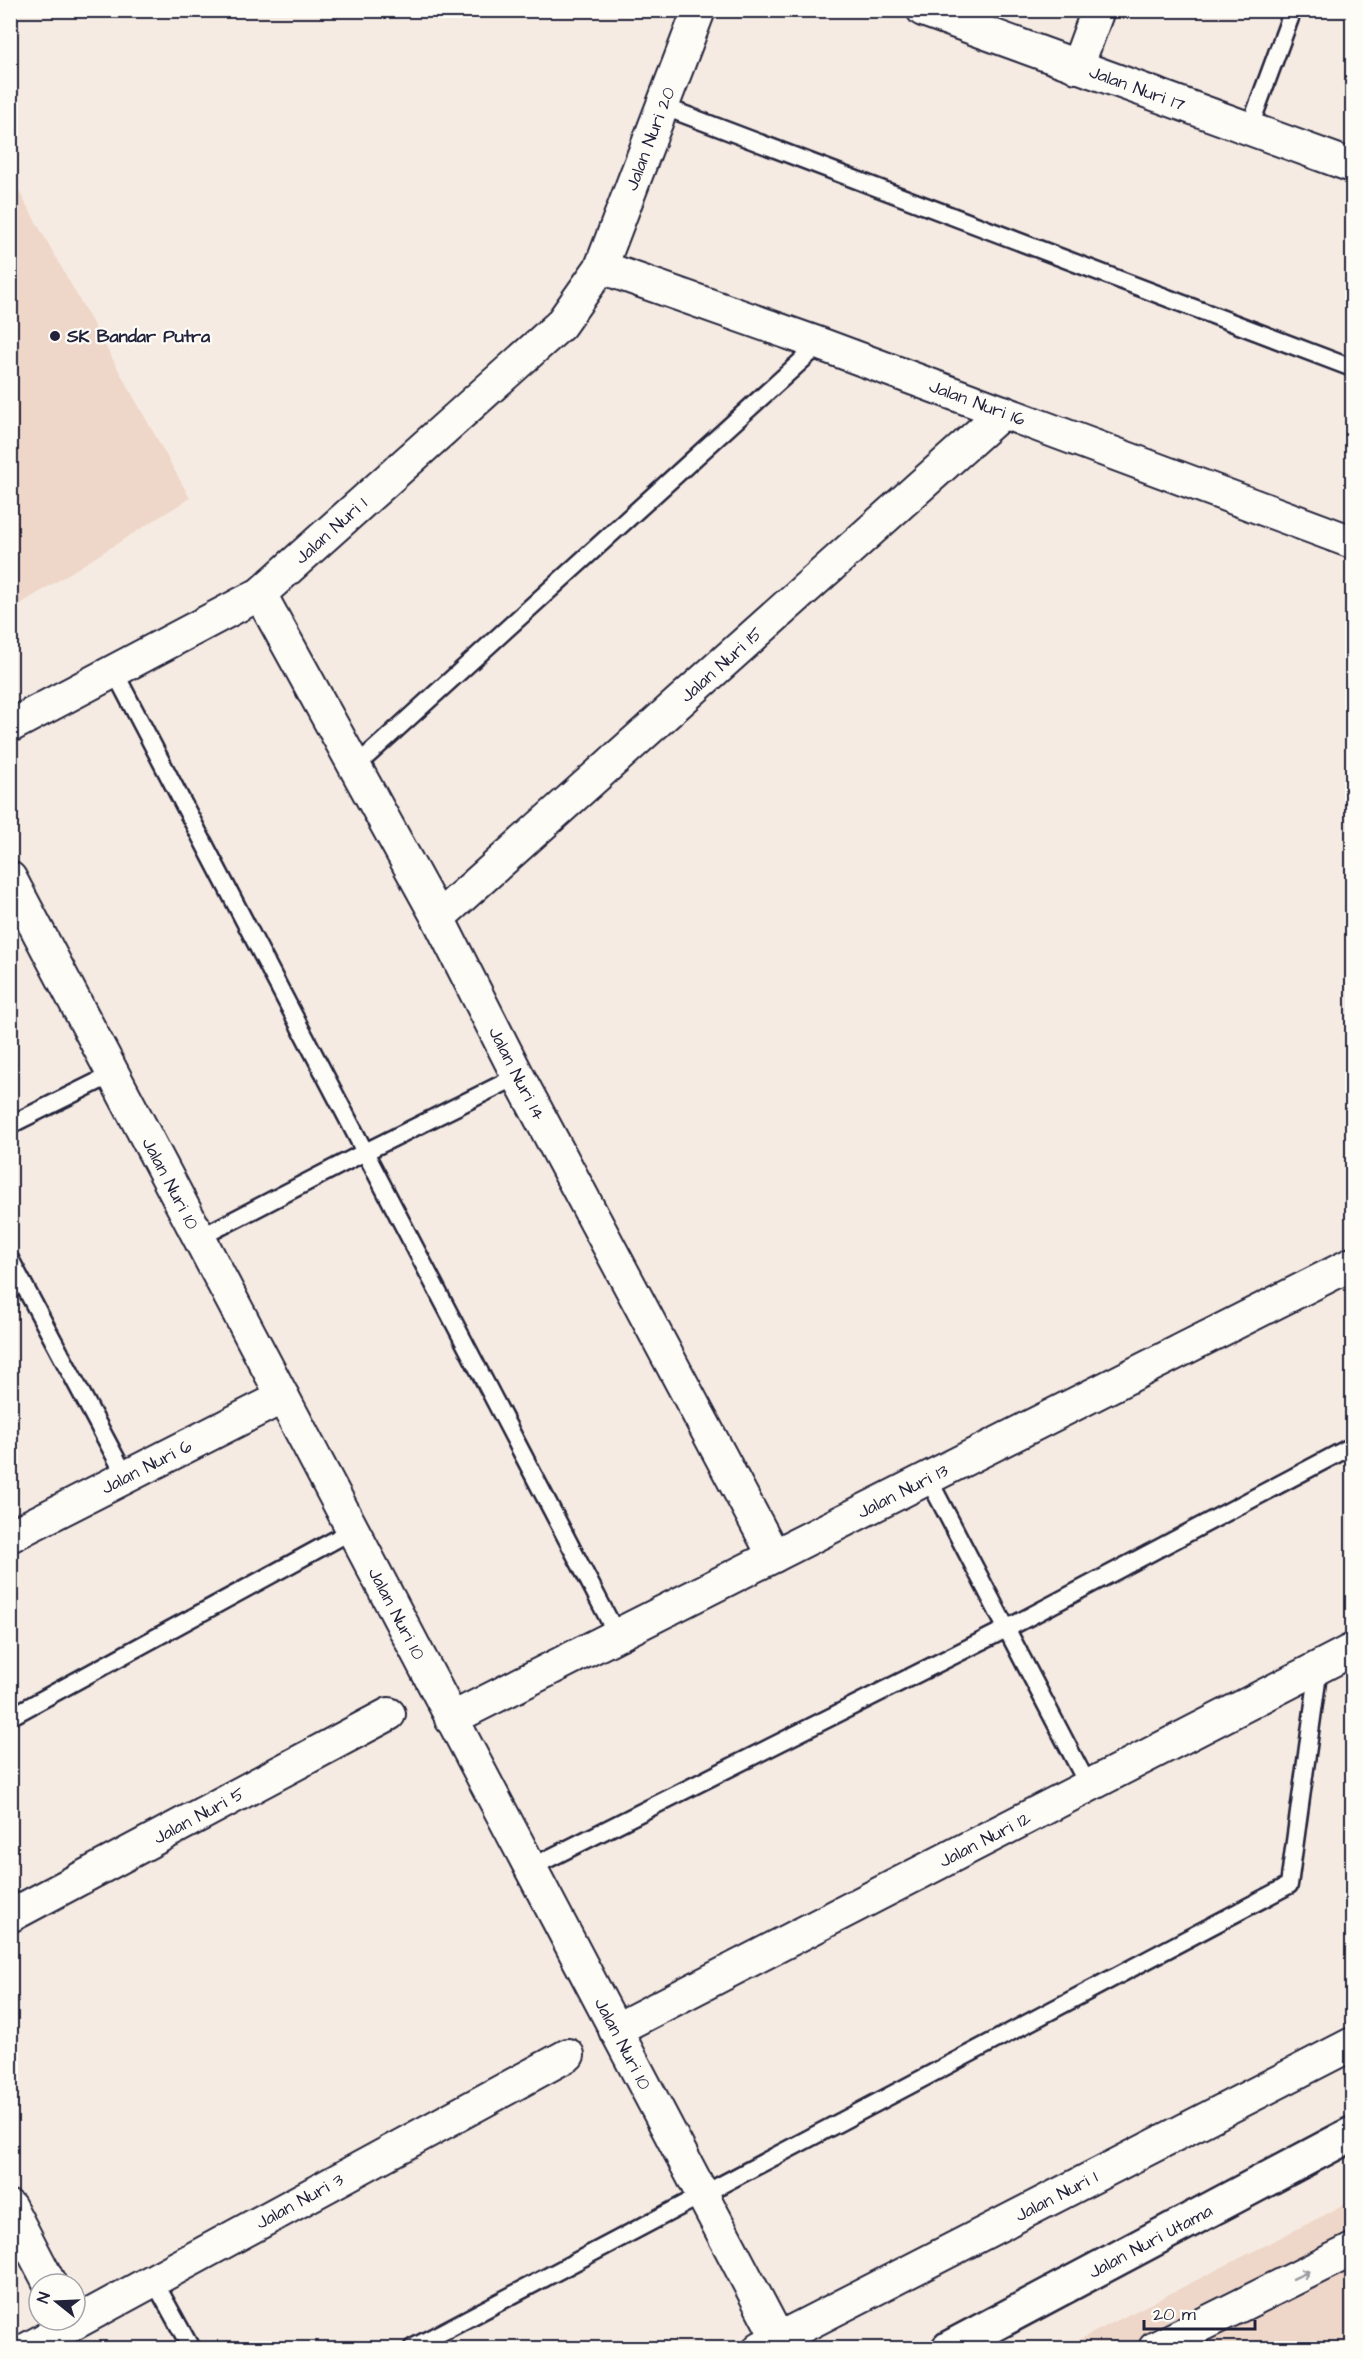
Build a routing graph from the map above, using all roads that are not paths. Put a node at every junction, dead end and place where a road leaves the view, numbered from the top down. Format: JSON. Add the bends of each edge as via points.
{"nodes":[{"id":1,"x":699,"y":10,"type":"edge"},
{"id":2,"x":922,"y":10,"type":"edge"},
{"id":3,"x":1098,"y":10,"type":"edge"},
{"id":4,"x":1293,"y":10,"type":"edge"},
{"id":5,"x":1077,"y":67,"type":"junction"},
{"id":6,"x":662,"y":106,"type":"junction"},
{"id":7,"x":1249,"y":129,"type":"junction"},
{"id":8,"x":1353,"y":166,"type":"edge"},
{"id":9,"x":601,"y":267,"type":"junction"},
{"id":10,"x":820,"y":344,"type":"junction"},
{"id":11,"x":1353,"y":368,"type":"edge"},
{"id":12,"x":1003,"y":412,"type":"junction"},
{"id":13,"x":1353,"y":542,"type":"edge"},
{"id":14,"x":260,"y":594,"type":"junction"},
{"id":15,"x":114,"y":671,"type":"junction"},
{"id":16,"x":10,"y":726,"type":"edge"},
{"id":17,"x":356,"y":766,"type":"junction"},
{"id":18,"x":10,"y":878,"type":"edge"},
{"id":19,"x":438,"y":918,"type":"junction"},
{"id":20,"x":113,"y":1074,"type":"junction"},
{"id":21,"x":518,"y":1076,"type":"junction"},
{"id":22,"x":10,"y":1125,"type":"edge"},
{"id":23,"x":365,"y":1152,"type":"junction"},
{"id":24,"x":200,"y":1238,"type":"junction"},
{"id":25,"x":10,"y":1259,"type":"edge"},
{"id":26,"x":1353,"y":1264,"type":"edge"},
{"id":27,"x":283,"y":1397,"type":"junction"},
{"id":28,"x":1353,"y":1446,"type":"edge"},
{"id":29,"x":126,"y":1477,"type":"junction"},
{"id":30,"x":928,"y":1478,"type":"junction"},
{"id":31,"x":353,"y":1530,"type":"junction"},
{"id":32,"x":10,"y":1536,"type":"edge"},
{"id":33,"x":774,"y":1556,"type":"junction"},
{"id":34,"x":1006,"y":1629,"type":"junction"},
{"id":35,"x":618,"y":1635,"type":"junction"},
{"id":36,"x":1353,"y":1650,"type":"edge"},
{"id":37,"x":1319,"y":1667,"type":"junction"},
{"id":38,"x":389,"y":1714,"type":"dead end"},
{"id":39,"x":10,"y":1717,"type":"edge"},
{"id":40,"x":451,"y":1719,"type":"junction"},
{"id":41,"x":1089,"y":1787,"type":"junction"},
{"id":42,"x":530,"y":1868,"type":"junction"},
{"id":43,"x":10,"y":1916,"type":"edge"},
{"id":44,"x":615,"y":2030,"type":"junction"},
{"id":45,"x":1353,"y":2044,"type":"edge"},
{"id":46,"x":568,"y":2055,"type":"dead end"},
{"id":47,"x":1353,"y":2134,"type":"edge"},
{"id":48,"x":702,"y":2195,"type":"junction"},
{"id":49,"x":10,"y":2207,"type":"edge"},
{"id":50,"x":1353,"y":2250,"type":"edge"},
{"id":51,"x":44,"y":2272,"type":"edge"},
{"id":52,"x":154,"y":2281,"type":"junction"},
{"id":53,"x":87,"y":2314,"type":"edge"},
{"id":54,"x":56,"y":2332,"type":"edge"},
{"id":55,"x":1175,"y":2344,"type":"edge"},
{"id":56,"x":773,"y":2345,"type":"edge"},
{"id":57,"x":29,"y":2349,"type":"edge"},
{"id":58,"x":191,"y":2349,"type":"edge"},
{"id":59,"x":412,"y":2349,"type":"edge"},
{"id":60,"x":949,"y":2349,"type":"edge"}],
"edges":[{"from":1,"to":6,"type":"street","name":"Jalan Nuri 20"},
{"from":2,"to":5,"type":"street","name":"Jalan Nuri 17"},
{"from":3,"to":5,"type":"street"},
{"from":4,"to":7,"type":"lane"},
{"from":5,"to":7,"type":"street","name":"Jalan Nuri 17"},
{"from":6,"to":9,"type":"street","name":"Jalan Nuri 20"},
{"from":6,"to":11,"type":"lane"},
{"from":7,"to":8,"type":"street","name":"Jalan Nuri 17"},
{"from":9,"to":10,"type":"street","name":"Jalan Nuri 16"},
{"from":9,"to":14,"type":"street","name":"Jalan Nuri 1","via":[[560,325]]},
{"from":10,"to":12,"type":"street","name":"Jalan Nuri 16"},
{"from":10,"to":17,"type":"lane"},
{"from":12,"to":13,"type":"street","name":"Jalan Nuri 16"},
{"from":12,"to":19,"type":"street","name":"Jalan Nuri 15"},
{"from":14,"to":15,"type":"street","name":"Jalan Nuri 1"},
{"from":14,"to":17,"type":"street","name":"Jalan Nuri 14"},
{"from":15,"to":16,"type":"street","name":"Jalan Nuri 1"},
{"from":15,"to":23,"type":"lane"},
{"from":17,"to":19,"type":"street","name":"Jalan Nuri 14"},
{"from":18,"to":20,"type":"street","name":"Jalan Nuri 10"},
{"from":19,"to":21,"type":"street","name":"Jalan Nuri 14"},
{"from":20,"to":22,"type":"lane"},
{"from":20,"to":24,"type":"street","name":"Jalan Nuri 10"},
{"from":21,"to":23,"type":"lane"},
{"from":21,"to":33,"type":"street","name":"Jalan Nuri 14"},
{"from":23,"to":24,"type":"lane"},
{"from":23,"to":35,"type":"lane"},
{"from":24,"to":27,"type":"street","name":"Jalan Nuri 10"},
{"from":25,"to":29,"type":"lane"},
{"from":26,"to":30,"type":"street","name":"Jalan Nuri 13"},
{"from":27,"to":29,"type":"street","name":"Jalan Nuri 6"},
{"from":27,"to":31,"type":"street","name":"Jalan Nuri 10"},
{"from":28,"to":34,"type":"lane"},
{"from":29,"to":32,"type":"street","name":"Jalan Nuri 6"},
{"from":30,"to":33,"type":"street","name":"Jalan Nuri 13"},
{"from":30,"to":34,"type":"lane"},
{"from":31,"to":39,"type":"lane"},
{"from":31,"to":40,"type":"street","name":"Jalan Nuri 10"},
{"from":33,"to":35,"type":"street","name":"Jalan Nuri 13"},
{"from":34,"to":41,"type":"lane"},
{"from":34,"to":42,"type":"lane"},
{"from":35,"to":40,"type":"street","name":"Jalan Nuri 13"},
{"from":36,"to":37,"type":"street","name":"Jalan Nuri 12"},
{"from":37,"to":41,"type":"street","name":"Jalan Nuri 12"},
{"from":37,"to":48,"type":"lane","via":[[1289,1885]]},
{"from":38,"to":43,"type":"street","name":"Jalan Nuri 5"},
{"from":40,"to":42,"type":"street","name":"Jalan Nuri 10"},
{"from":41,"to":44,"type":"street","name":"Jalan Nuri 12"},
{"from":42,"to":44,"type":"street","name":"Jalan Nuri 10"},
{"from":44,"to":48,"type":"street","name":"Jalan Nuri 10"},
{"from":45,"to":56,"type":"street","name":"Jalan Nuri 1"},
{"from":46,"to":52,"type":"street","name":"Jalan Nuri 3"},
{"from":47,"to":60,"type":"street","name":"Jalan Nuri Utama"},
{"from":48,"to":56,"type":"street","name":"Jalan Nuri 10"},
{"from":48,"to":59,"type":"lane"},
{"from":49,"to":51,"type":"street"},
{"from":55,"to":50,"type":"street","one_way":true},
{"from":52,"to":53,"type":"street","name":"Jalan Nuri 3"},
{"from":52,"to":58,"type":"lane"},
{"from":54,"to":57,"type":"street","name":"Jalan Nuri 3"}]}
